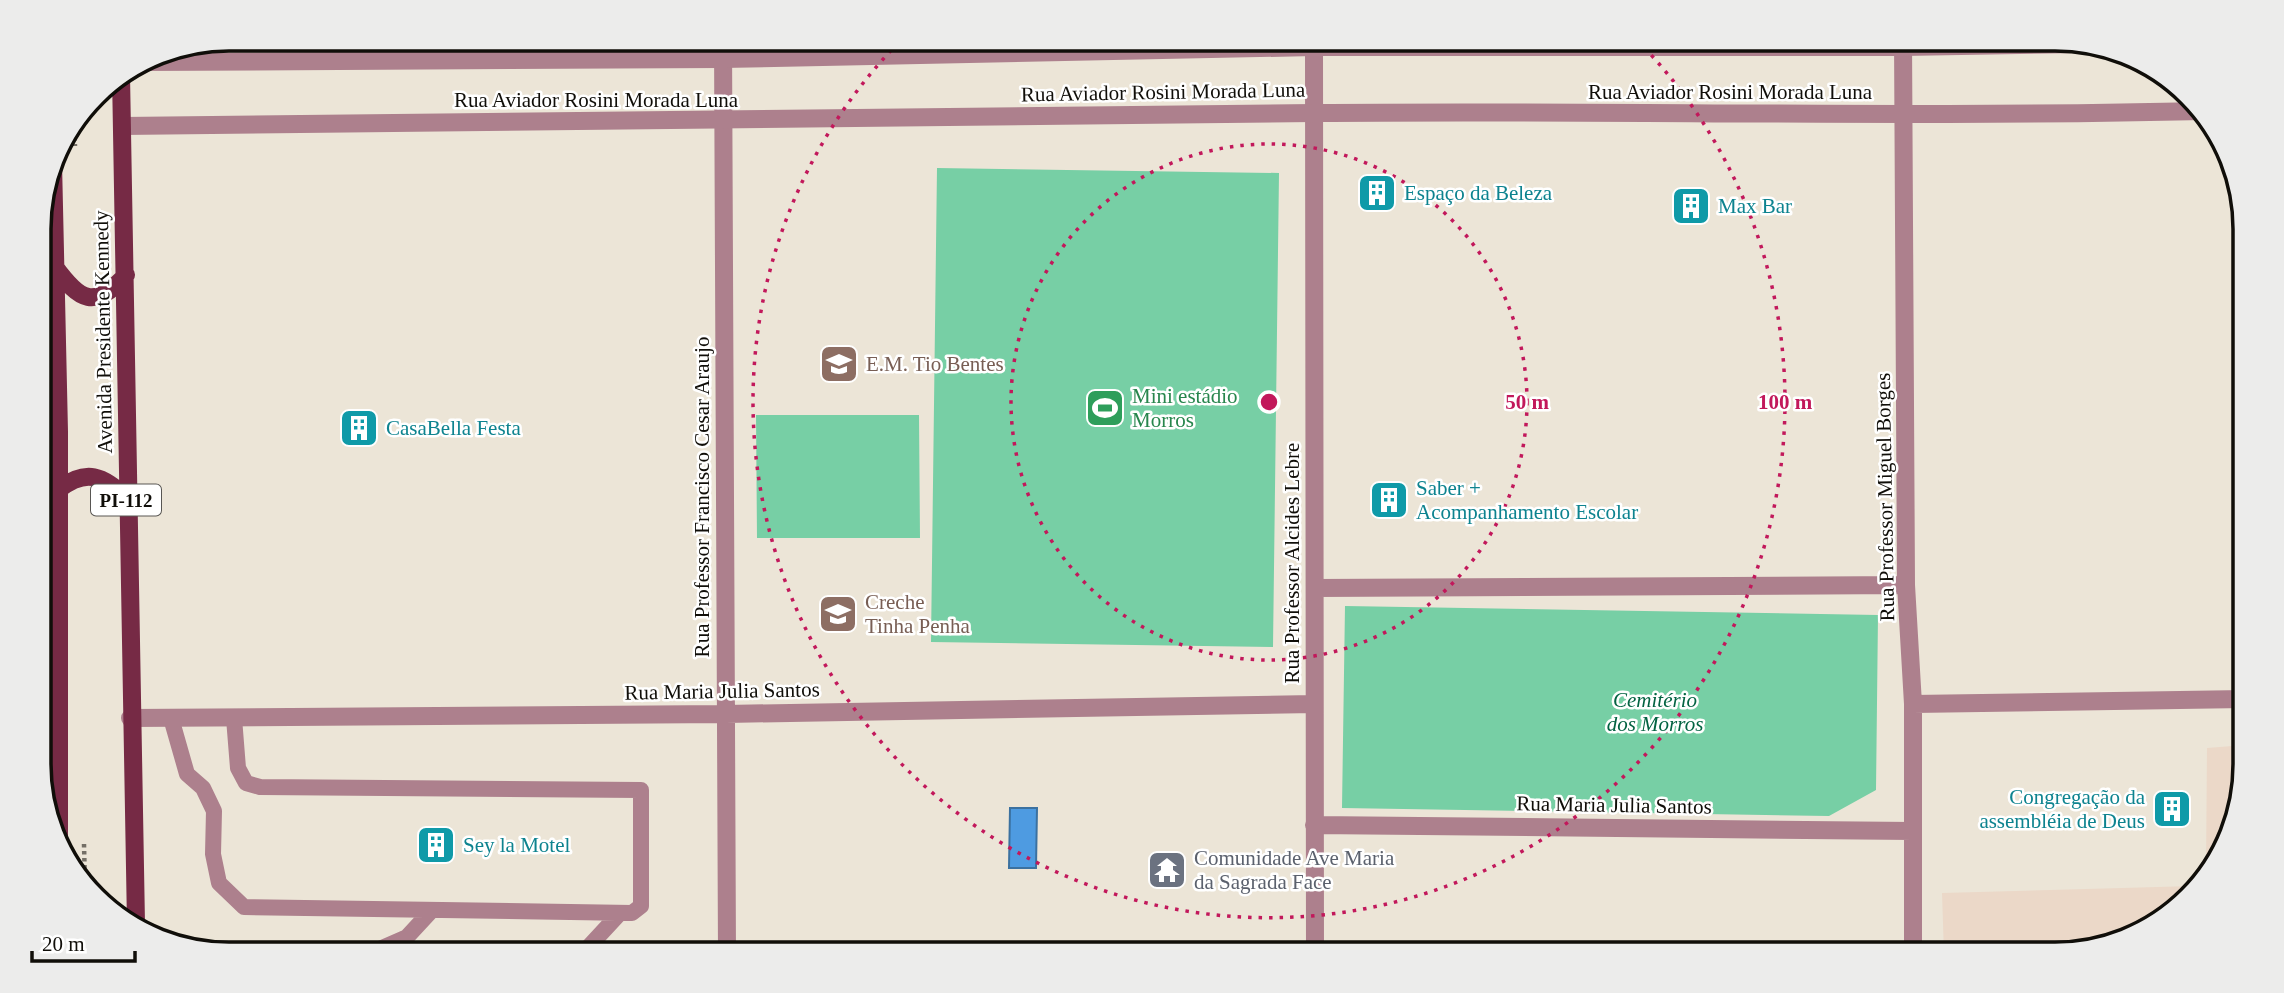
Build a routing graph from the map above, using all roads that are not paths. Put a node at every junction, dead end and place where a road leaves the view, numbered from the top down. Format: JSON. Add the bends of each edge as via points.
{"nodes":[{"id":1,"x":723,"y":51,"type":"edge"},
{"id":2,"x":1117,"y":51,"type":"edge"},
{"id":3,"x":1314,"y":51,"type":"edge"},
{"id":4,"x":1903,"y":51,"type":"edge"},
{"id":5,"x":723,"y":59,"type":"junction"},
{"id":6,"x":167,"y":62,"type":"edge"},
{"id":7,"x":121,"y":87,"type":"edge"},
{"id":8,"x":2188,"y":111,"type":"edge"},
{"id":9,"x":1315,"y":113,"type":"junction"},
{"id":10,"x":1906,"y":116,"type":"junction"},
{"id":11,"x":724,"y":122,"type":"junction"},
{"id":12,"x":122,"y":126,"type":"junction"},
{"id":13,"x":54,"y":198,"type":"edge"},
{"id":14,"x":55,"y":267,"type":"junction"},
{"id":15,"x":126,"y":275,"type":"junction"},
{"id":16,"x":59,"y":489,"type":"junction"},
{"id":17,"x":126,"y":497,"type":"junction"},
{"id":18,"x":1906,"y":585,"type":"junction"},
{"id":19,"x":1315,"y":588,"type":"junction"},
{"id":20,"x":2233,"y":699,"type":"edge"},
{"id":21,"x":1314,"y":704,"type":"junction"},
{"id":22,"x":1913,"y":704,"type":"junction"},
{"id":23,"x":726,"y":714,"type":"junction"},
{"id":24,"x":130,"y":718,"type":"junction"},
{"id":25,"x":171,"y":718,"type":"junction"},
{"id":26,"x":234,"y":718,"type":"junction"},
{"id":27,"x":51,"y":726,"type":"edge"},
{"id":28,"x":59,"y":726,"type":"junction"},
{"id":29,"x":59,"y":816,"type":"edge"},
{"id":30,"x":1314,"y":825,"type":"junction"},
{"id":31,"x":1913,"y":831,"type":"junction"},
{"id":32,"x":432,"y":910,"type":"junction"},
{"id":33,"x":620,"y":913,"type":"junction"},
{"id":34,"x":136,"y":915,"type":"edge"},
{"id":35,"x":397,"y":942,"type":"edge"},
{"id":36,"x":593,"y":942,"type":"edge"},
{"id":37,"x":727,"y":942,"type":"edge"},
{"id":38,"x":1314,"y":942,"type":"edge"},
{"id":39,"x":1913,"y":942,"type":"edge"}],
"edges":[{"from":1,"to":5,"type":"street","name":"Rua Professor Francisco Cesar Araujo"},
{"from":2,"to":5,"type":"street","name":"Rua Aviador Rosini Morada Luna"},
{"from":3,"to":9,"type":"street","name":"Rua Professor Alcides Lebre"},
{"from":4,"to":10,"type":"street","name":"Rua Professor Miguel Borges"},
{"from":5,"to":6,"type":"street","name":"Rua Aviador Rosini Morada Luna"},
{"from":5,"to":11,"type":"street","name":"Rua Professor Francisco Cesar Araujo"},
{"from":7,"to":12,"type":"main road","name":"Avenida Presidente Kennedy","number":"PI-112"},
{"from":8,"to":10,"type":"street","name":"Rua Aviador Rosini Morada Luna"},
{"from":9,"to":10,"type":"street","name":"Rua Aviador Rosini Morada Luna"},
{"from":9,"to":11,"type":"street","name":"Rua Aviador Rosini Morada Luna"},
{"from":9,"to":19,"type":"street","name":"Rua Professor Alcides Lebre"},
{"from":10,"to":18,"type":"street","name":"Rua Professor Miguel Borges"},
{"from":11,"to":12,"type":"street","name":"Rua Aviador Rosini Morada Luna"},
{"from":11,"to":23,"type":"street","name":"Rua Professor Francisco Cesar Araujo"},
{"from":12,"to":15,"type":"main road","name":"Avenida Presidente Kennedy","number":"PI-112"},
{"from":13,"to":14,"type":"main road"},
{"from":14,"to":15,"type":"main road","via":[[73,291],[90,298],[111,292]]},
{"from":14,"to":16,"type":"main road"},
{"from":15,"to":17,"type":"main road","name":"Avenida Presidente Kennedy","number":"PI-112"},
{"from":16,"to":17,"type":"main road","via":[[74,478],[91,476],[107,480]]},
{"from":16,"to":28,"type":"main road"},
{"from":17,"to":24,"type":"main road","name":"Avenida Presidente Kennedy","number":"PI-112"},
{"from":18,"to":19,"type":"street"},
{"from":18,"to":22,"type":"street","name":"Rua Professor Miguel Borges"},
{"from":19,"to":21,"type":"street","name":"Rua Professor Alcides Lebre"},
{"from":20,"to":22,"type":"street"},
{"from":21,"to":23,"type":"street","name":"Rua Maria Julia Santos"},
{"from":21,"to":30,"type":"street","name":"Rua Professor Alcides Lebre"},
{"from":22,"to":31,"type":"street","name":"Rua Professor Miguel Borges"},
{"from":23,"to":26,"type":"street","name":"Rua Maria Julia Santos"},
{"from":23,"to":37,"type":"street","name":"Rua Professor Francisco Cesar Araujo"},
{"from":24,"to":25,"type":"street","name":"Rua Maria Julia Santos"},
{"from":24,"to":34,"type":"main road","name":"Avenida Presidente Kennedy","number":"PI-112"},
{"from":25,"to":26,"type":"street","name":"Rua Maria Julia Santos"},
{"from":25,"to":32,"type":"lane","via":[[187,774],[203,788],[214,811],[213,855],[219,883],[244,907]]},
{"from":26,"to":33,"type":"lane","via":[[239,768],[246,783],[260,787],[641,790],[641,906],[632,913]]},
{"from":27,"to":28,"type":"street"},
{"from":28,"to":29,"type":"main road"},
{"from":30,"to":31,"type":"street","name":"Rua Maria Julia Santos"},
{"from":30,"to":38,"type":"street","name":"Rua Professor Alcides Lebre"},
{"from":31,"to":39,"type":"street","name":"Rua Professor Miguel Borges"},
{"from":32,"to":33,"type":"lane"},
{"from":32,"to":35,"type":"lane"},
{"from":33,"to":36,"type":"lane"}]}
